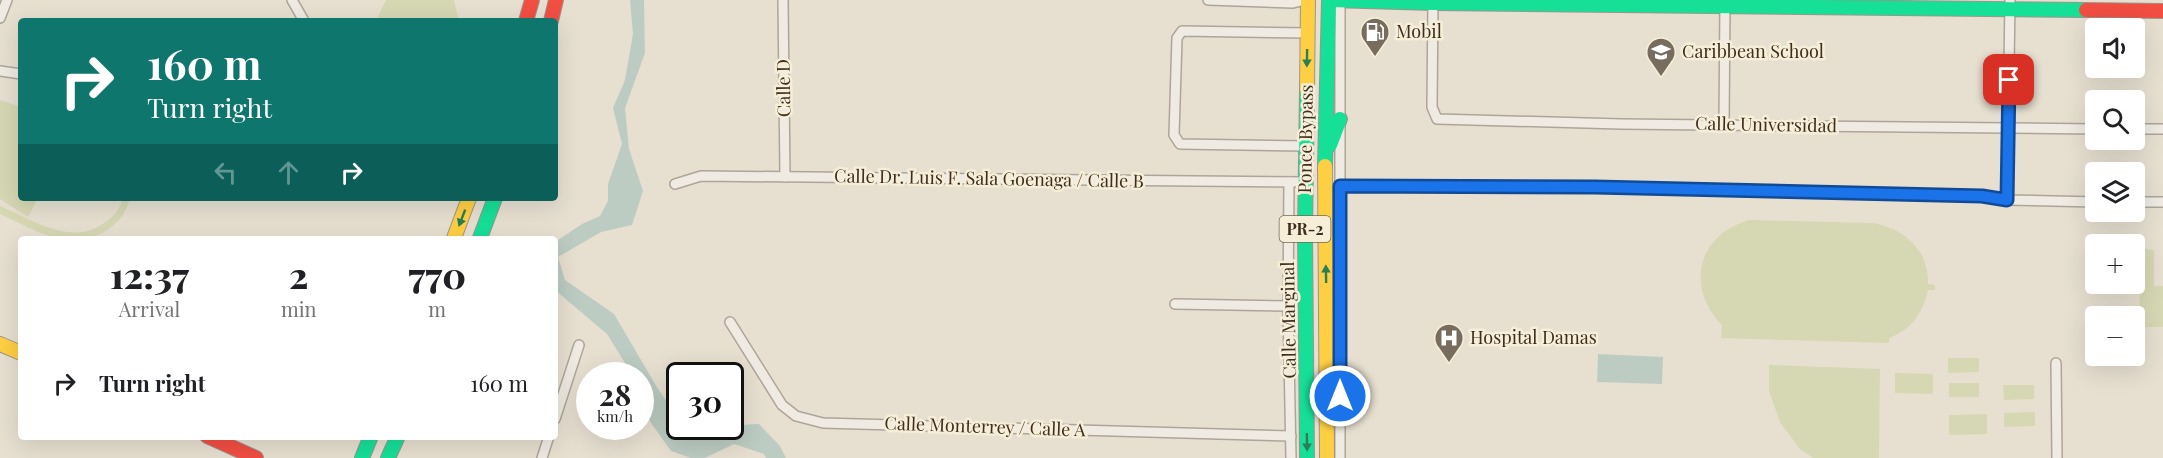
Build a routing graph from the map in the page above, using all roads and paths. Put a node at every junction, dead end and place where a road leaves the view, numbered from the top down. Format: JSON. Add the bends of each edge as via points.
{"nodes":[{"id":1,"x":7,"y":0,"type":"edge"},
{"id":2,"x":292,"y":0,"type":"edge"},
{"id":3,"x":532,"y":0,"type":"edge"},
{"id":4,"x":556,"y":0,"type":"edge"},
{"id":5,"x":783,"y":0,"type":"edge"},
{"id":6,"x":1208,"y":0,"type":"edge"},
{"id":7,"x":1220,"y":0,"type":"edge"},
{"id":8,"x":1306,"y":0,"type":"edge"},
{"id":9,"x":1330,"y":0,"type":"edge"},
{"id":10,"x":1340,"y":0,"type":"edge"},
{"id":11,"x":1433,"y":2,"type":"edge"},
{"id":12,"x":1725,"y":3,"type":"edge"},
{"id":13,"x":2010,"y":4,"type":"edge"},
{"id":14,"x":2163,"y":11,"type":"edge"},
{"id":15,"x":0,"y":18,"type":"edge"},
{"id":16,"x":302,"y":18,"type":"edge"},
{"id":17,"x":527,"y":18,"type":"edge"},
{"id":18,"x":552,"y":18,"type":"edge"},
{"id":19,"x":1308,"y":33,"type":"junction"},
{"id":20,"x":0,"y":70,"type":"edge"},
{"id":21,"x":18,"y":73,"type":"edge"},
{"id":22,"x":1340,"y":119,"type":"junction"},
{"id":23,"x":1724,"y":124,"type":"junction"},
{"id":24,"x":2008,"y":128,"type":"junction"},
{"id":25,"x":2085,"y":129,"type":"edge"},
{"id":26,"x":2145,"y":129,"type":"edge"},
{"id":27,"x":2163,"y":129,"type":"edge"},
{"id":28,"x":1305,"y":146,"type":"junction"},
{"id":29,"x":1326,"y":157,"type":"junction"},
{"id":30,"x":785,"y":177,"type":"junction"},
{"id":31,"x":1289,"y":182,"type":"junction"},
{"id":32,"x":1305,"y":182,"type":"junction"},
{"id":33,"x":675,"y":184,"type":"dead end"},
{"id":34,"x":1340,"y":186,"type":"junction"},
{"id":35,"x":2007,"y":200,"type":"junction"},
{"id":36,"x":468,"y":201,"type":"edge"},
{"id":37,"x":494,"y":201,"type":"edge"},
{"id":38,"x":2085,"y":202,"type":"edge"},
{"id":39,"x":2145,"y":202,"type":"edge"},
{"id":40,"x":2163,"y":202,"type":"edge"},
{"id":41,"x":455,"y":236,"type":"edge"},
{"id":42,"x":481,"y":236,"type":"edge"},
{"id":43,"x":1175,"y":304,"type":"dead end"},
{"id":44,"x":1288,"y":306,"type":"junction"},
{"id":45,"x":730,"y":322,"type":"dead end"},
{"id":46,"x":0,"y":344,"type":"edge"},
{"id":47,"x":579,"y":345,"type":"dead end"},
{"id":48,"x":18,"y":352,"type":"edge"},
{"id":49,"x":2056,"y":363,"type":"dead end"},
{"id":50,"x":558,"y":410,"type":"edge"},
{"id":51,"x":1291,"y":436,"type":"junction"},
{"id":52,"x":216,"y":440,"type":"edge"},
{"id":53,"x":370,"y":440,"type":"edge"},
{"id":54,"x":396,"y":440,"type":"edge"},
{"id":55,"x":548,"y":440,"type":"edge"},
{"id":56,"x":256,"y":458,"type":"edge"},
{"id":57,"x":362,"y":458,"type":"edge"},
{"id":58,"x":388,"y":458,"type":"edge"},
{"id":59,"x":542,"y":458,"type":"edge"},
{"id":60,"x":1291,"y":458,"type":"edge"},
{"id":61,"x":1307,"y":458,"type":"edge"},
{"id":62,"x":1327,"y":458,"type":"edge"},
{"id":63,"x":1340,"y":458,"type":"edge"},
{"id":64,"x":2057,"y":458,"type":"edge"}],
"edges":[{"from":1,"to":15,"type":"street"},
{"from":2,"to":16,"type":"street"},
{"from":3,"to":17,"type":"main road"},
{"from":4,"to":18,"type":"main road"},
{"from":5,"to":30,"type":"street","name":"Calle D"},
{"from":6,"to":7,"type":"street"},
{"from":7,"to":8,"type":"street"},
{"from":8,"to":19,"type":"main road","name":"Ponce Bypass","number":"PR-2"},
{"from":9,"to":10,"type":"main road"},
{"from":9,"to":29,"type":"main road","name":"Ponce Bypass","number":"PR-2"},
{"from":10,"to":11,"type":"main road"},
{"from":10,"to":22,"type":"street"},
{"from":11,"to":12,"type":"main road"},
{"from":11,"to":23,"type":"street","name":"Calle Universidad","via":[[1432,107],[1437,119]]},
{"from":12,"to":13,"type":"main road"},
{"from":12,"to":23,"type":"street"},
{"from":13,"to":14,"type":"main road"},
{"from":13,"to":24,"type":"street"},
{"from":19,"to":28,"type":"main road","name":"Ponce Bypass","number":"PR-2","one_way":true},
{"from":19,"to":28,"type":"street","via":[[1182,31],[1177,38],[1174,135],[1180,144]]},
{"from":20,"to":21,"type":"street"},
{"from":22,"to":29,"type":"main road"},
{"from":22,"to":34,"type":"street"},
{"from":23,"to":24,"type":"street","name":"Calle Universidad"},
{"from":24,"to":25,"type":"street","name":"Calle Universidad"},
{"from":24,"to":35,"type":"street"},
{"from":26,"to":27,"type":"street"},
{"from":28,"to":32,"type":"main road","name":"Ponce Bypass","number":"PR-2"},
{"from":62,"to":29,"type":"main road","name":"Ponce Bypass","number":"PR-2","one_way":true},
{"from":30,"to":31,"type":"street","name":"Calle Dr. Luis F. Sala Goenaga / Calle B"},
{"from":30,"to":33,"type":"street","name":"Calle Dr. Luis F. Sala Goenaga / Calle B","via":[[701,176]]},
{"from":31,"to":32,"type":"street","name":"Calle Dr. Luis F. Sala Goenaga / Calle B"},
{"from":31,"to":44,"type":"street","name":"Calle Marginal"},
{"from":32,"to":61,"type":"main road","name":"Ponce Bypass","number":"PR-2","one_way":true},
{"from":34,"to":35,"type":"street","via":[[1689,188],[1982,196]]},
{"from":34,"to":63,"type":"street"},
{"from":35,"to":38,"type":"street"},
{"from":36,"to":41,"type":"main road","one_way":true},
{"from":37,"to":42,"type":"main road"},
{"from":39,"to":40,"type":"street"},
{"from":43,"to":44,"type":"street"},
{"from":44,"to":51,"type":"street","name":"Calle Marginal"},
{"from":45,"to":51,"type":"street","name":"Calle Monterrey / Calle A","via":[[782,405],[796,416],[823,423]]},
{"from":46,"to":48,"type":"main road"},
{"from":47,"to":50,"type":"street"},
{"from":49,"to":64,"type":"street"},
{"from":51,"to":60,"type":"street","name":"Calle Marginal"},
{"from":52,"to":56,"type":"main road"},
{"from":53,"to":57,"type":"main road"},
{"from":54,"to":58,"type":"main road"},
{"from":55,"to":59,"type":"street"}]}
